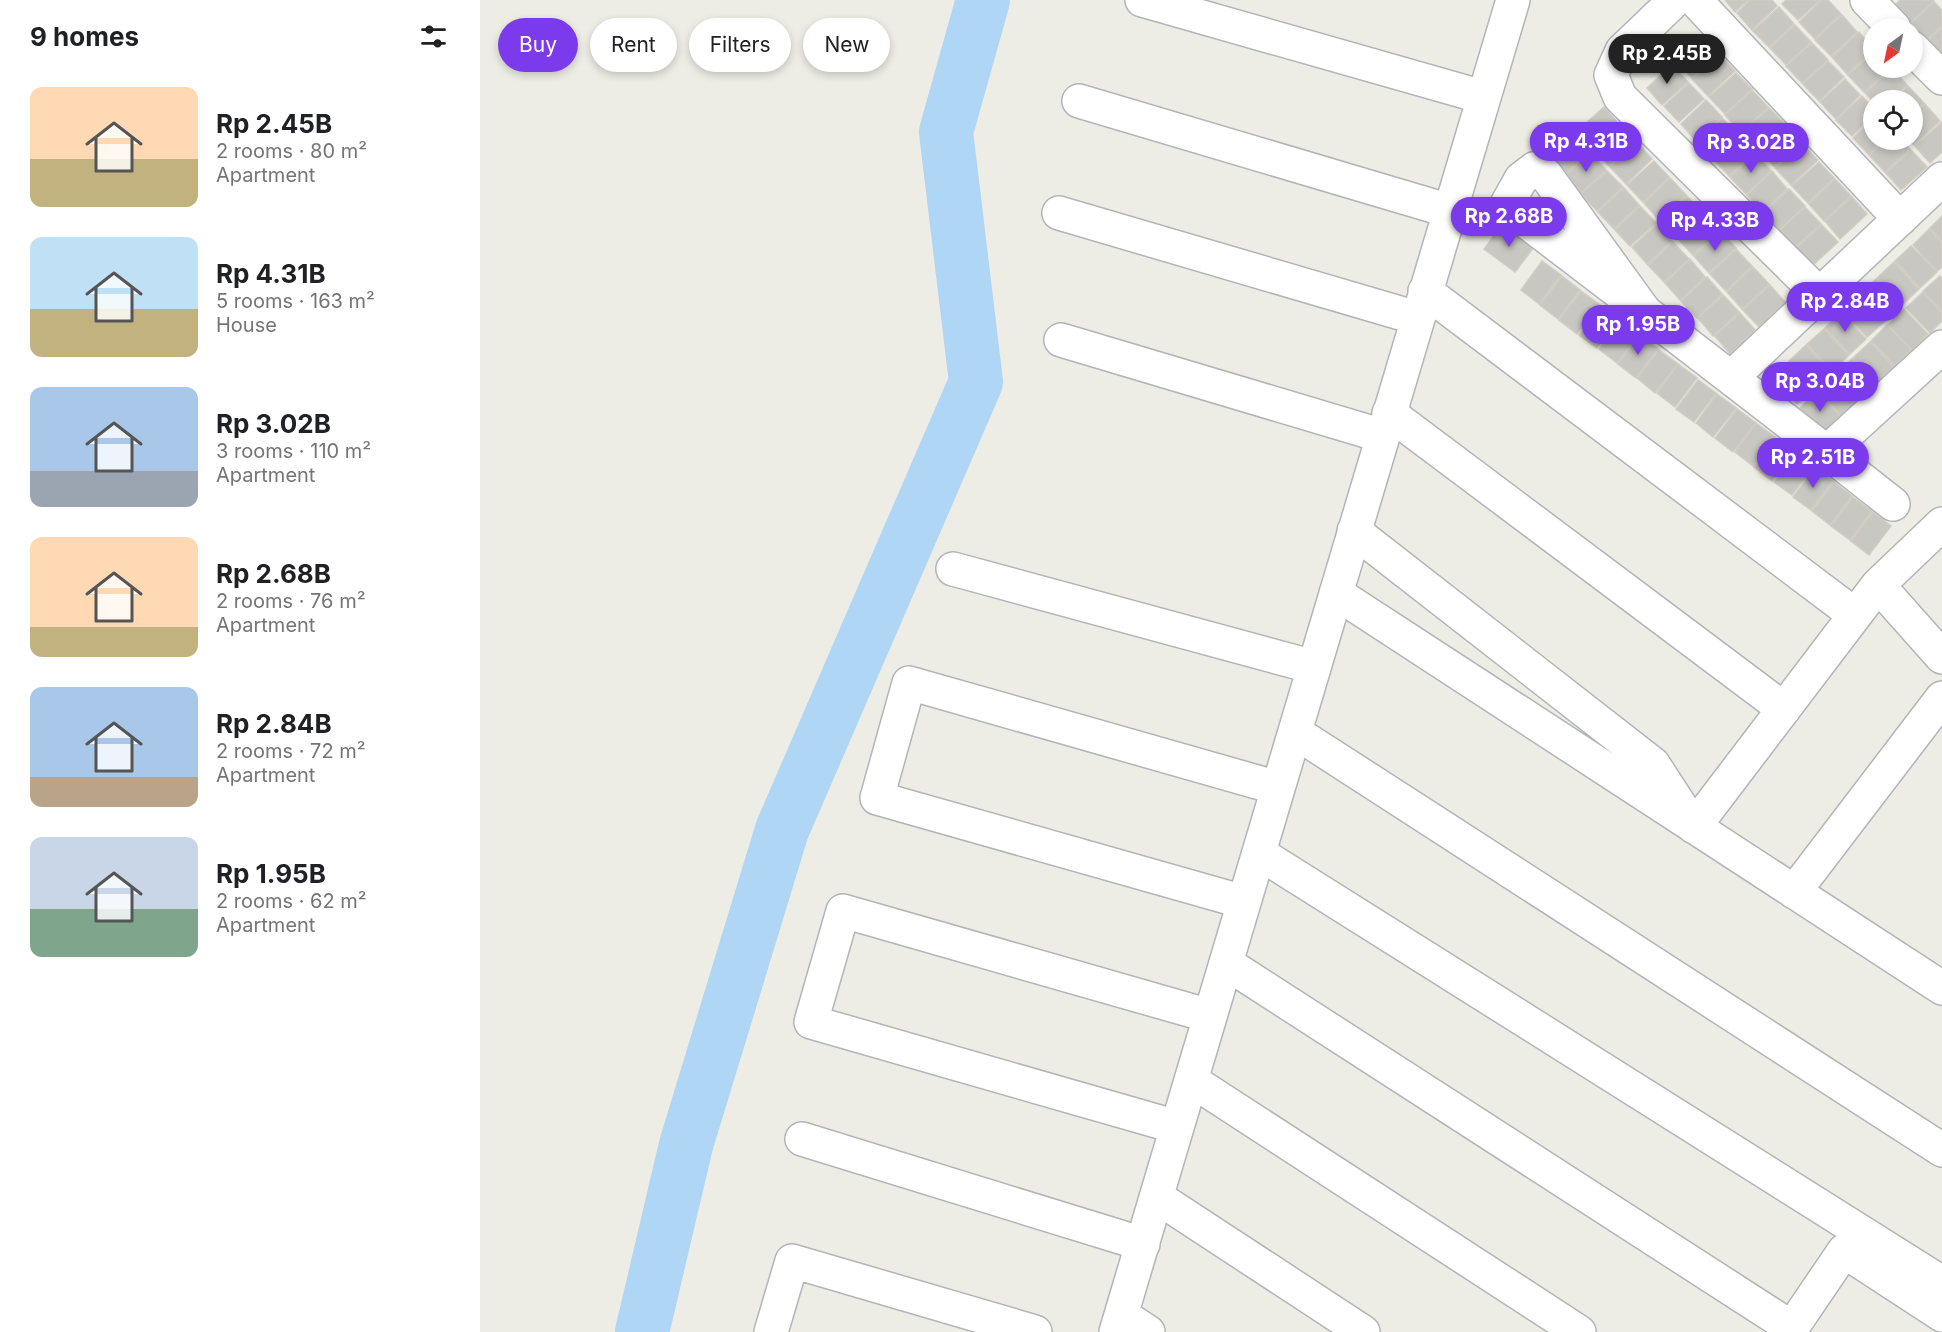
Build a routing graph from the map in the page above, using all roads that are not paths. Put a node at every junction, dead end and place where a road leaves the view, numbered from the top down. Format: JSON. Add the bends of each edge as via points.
{"nodes":[{"id":1,"x":1142,"y":0,"type":"edge"},
{"id":2,"x":1513,"y":0,"type":"edge"},
{"id":3,"x":1675,"y":0,"type":"edge"},
{"id":4,"x":1695,"y":0,"type":"edge"},
{"id":5,"x":1867,"y":0,"type":"edge"},
{"id":6,"x":1884,"y":18,"type":"edge"},
{"id":7,"x":1923,"y":59,"type":"edge"},
{"id":8,"x":1942,"y":78,"type":"edge"},
{"id":9,"x":1484,"y":97,"type":"junction"},
{"id":10,"x":1078,"y":101,"type":"dead end"},
{"id":11,"x":1942,"y":179,"type":"edge"},
{"id":12,"x":1450,"y":211,"type":"junction"},
{"id":13,"x":1059,"y":213,"type":"dead end"},
{"id":14,"x":1900,"y":219,"type":"junction"},
{"id":15,"x":1820,"y":295,"type":"junction"},
{"id":16,"x":1421,"y":305,"type":"junction"},
{"id":17,"x":1645,"y":312,"type":"dead end"},
{"id":18,"x":1061,"y":340,"type":"dead end"},
{"id":19,"x":1942,"y":347,"type":"edge"},
{"id":20,"x":1732,"y":377,"type":"junction"},
{"id":21,"x":1386,"y":424,"type":"junction"},
{"id":22,"x":1827,"y":452,"type":"junction"},
{"id":23,"x":1893,"y":504,"type":"dead end"},
{"id":24,"x":1942,"y":524,"type":"edge"},
{"id":25,"x":1354,"y":531,"type":"junction"},
{"id":26,"x":953,"y":569,"type":"dead end"},
{"id":27,"x":1878,"y":585,"type":"junction"},
{"id":28,"x":1336,"y":593,"type":"junction"},
{"id":29,"x":1855,"y":615,"type":"junction"},
{"id":30,"x":1942,"y":657,"type":"edge"},
{"id":31,"x":1314,"y":667,"type":"junction"},
{"id":32,"x":1942,"y":698,"type":"edge"},
{"id":33,"x":1784,"y":709,"type":"junction"},
{"id":34,"x":1295,"y":732,"type":"junction"},
{"id":35,"x":1278,"y":788,"type":"junction"},
{"id":36,"x":1695,"y":827,"type":"junction"},
{"id":37,"x":1259,"y":853,"type":"junction"},
{"id":38,"x":1794,"y":892,"type":"junction"},
{"id":39,"x":1244,"y":902,"type":"junction"},
{"id":40,"x":1226,"y":963,"type":"junction"},
{"id":41,"x":1942,"y":988,"type":"edge"},
{"id":42,"x":1210,"y":1016,"type":"junction"},
{"id":43,"x":1191,"y":1080,"type":"junction"},
{"id":44,"x":1177,"y":1127,"type":"junction"},
{"id":45,"x":802,"y":1139,"type":"dead end"},
{"id":46,"x":1942,"y":1150,"type":"edge"},
{"id":47,"x":1157,"y":1197,"type":"junction"},
{"id":48,"x":1143,"y":1244,"type":"junction"},
{"id":49,"x":1940,"y":1300,"type":"edge"},
{"id":50,"x":1129,"y":1326,"type":"edge"},
{"id":51,"x":1791,"y":1330,"type":"edge"},
{"id":52,"x":771,"y":1332,"type":"edge"},
{"id":53,"x":1035,"y":1332,"type":"edge"},
{"id":54,"x":1363,"y":1332,"type":"edge"},
{"id":55,"x":1579,"y":1332,"type":"edge"}],
"edges":[{"from":1,"to":9,"type":"street"},
{"from":2,"to":9,"type":"street"},
{"from":3,"to":15,"type":"street","via":[[1622,51],[1611,75],[1620,97]]},
{"from":4,"to":14,"type":"street"},
{"from":5,"to":6,"type":"street"},
{"from":7,"to":8,"type":"street"},
{"from":9,"to":12,"type":"street"},
{"from":10,"to":12,"type":"street"},
{"from":11,"to":14,"type":"street"},
{"from":12,"to":16,"type":"street"},
{"from":13,"to":16,"type":"street"},
{"from":14,"to":15,"type":"street"},
{"from":15,"to":20,"type":"street"},
{"from":16,"to":21,"type":"street"},
{"from":16,"to":29,"type":"street"},
{"from":17,"to":20,"type":"street"},
{"from":18,"to":21,"type":"street"},
{"from":19,"to":22,"type":"street"},
{"from":20,"to":22,"type":"street"},
{"from":21,"to":25,"type":"street"},
{"from":21,"to":33,"type":"street"},
{"from":22,"to":23,"type":"street"},
{"from":24,"to":27,"type":"street"},
{"from":25,"to":28,"type":"street"},
{"from":25,"to":36,"type":"street","via":[[1653,764]]},
{"from":26,"to":31,"type":"street"},
{"from":27,"to":29,"type":"street"},
{"from":27,"to":30,"type":"street"},
{"from":28,"to":31,"type":"street"},
{"from":28,"to":36,"type":"street"},
{"from":29,"to":33,"type":"street"},
{"from":31,"to":34,"type":"street"},
{"from":32,"to":38,"type":"street"},
{"from":33,"to":36,"type":"street"},
{"from":34,"to":35,"type":"street"},
{"from":34,"to":46,"type":"street"},
{"from":35,"to":37,"type":"street"},
{"from":35,"to":39,"type":"street","via":[[909,683],[877,798]]},
{"from":36,"to":38,"type":"street"},
{"from":37,"to":39,"type":"street"},
{"from":37,"to":49,"type":"street"},
{"from":38,"to":41,"type":"street"},
{"from":39,"to":40,"type":"street"},
{"from":40,"to":42,"type":"street"},
{"from":40,"to":51,"type":"street"},
{"from":42,"to":43,"type":"street"},
{"from":42,"to":44,"type":"street","via":[[843,911],[811,1022]]},
{"from":43,"to":44,"type":"street"},
{"from":43,"to":55,"type":"street"},
{"from":44,"to":47,"type":"street"},
{"from":45,"to":48,"type":"street"},
{"from":47,"to":48,"type":"street"},
{"from":47,"to":54,"type":"street"},
{"from":48,"to":50,"type":"street"},
{"from":49,"to":51,"type":"street","via":[[1844,1251]]},
{"from":52,"to":53,"type":"street","via":[[792,1261]]}]}
